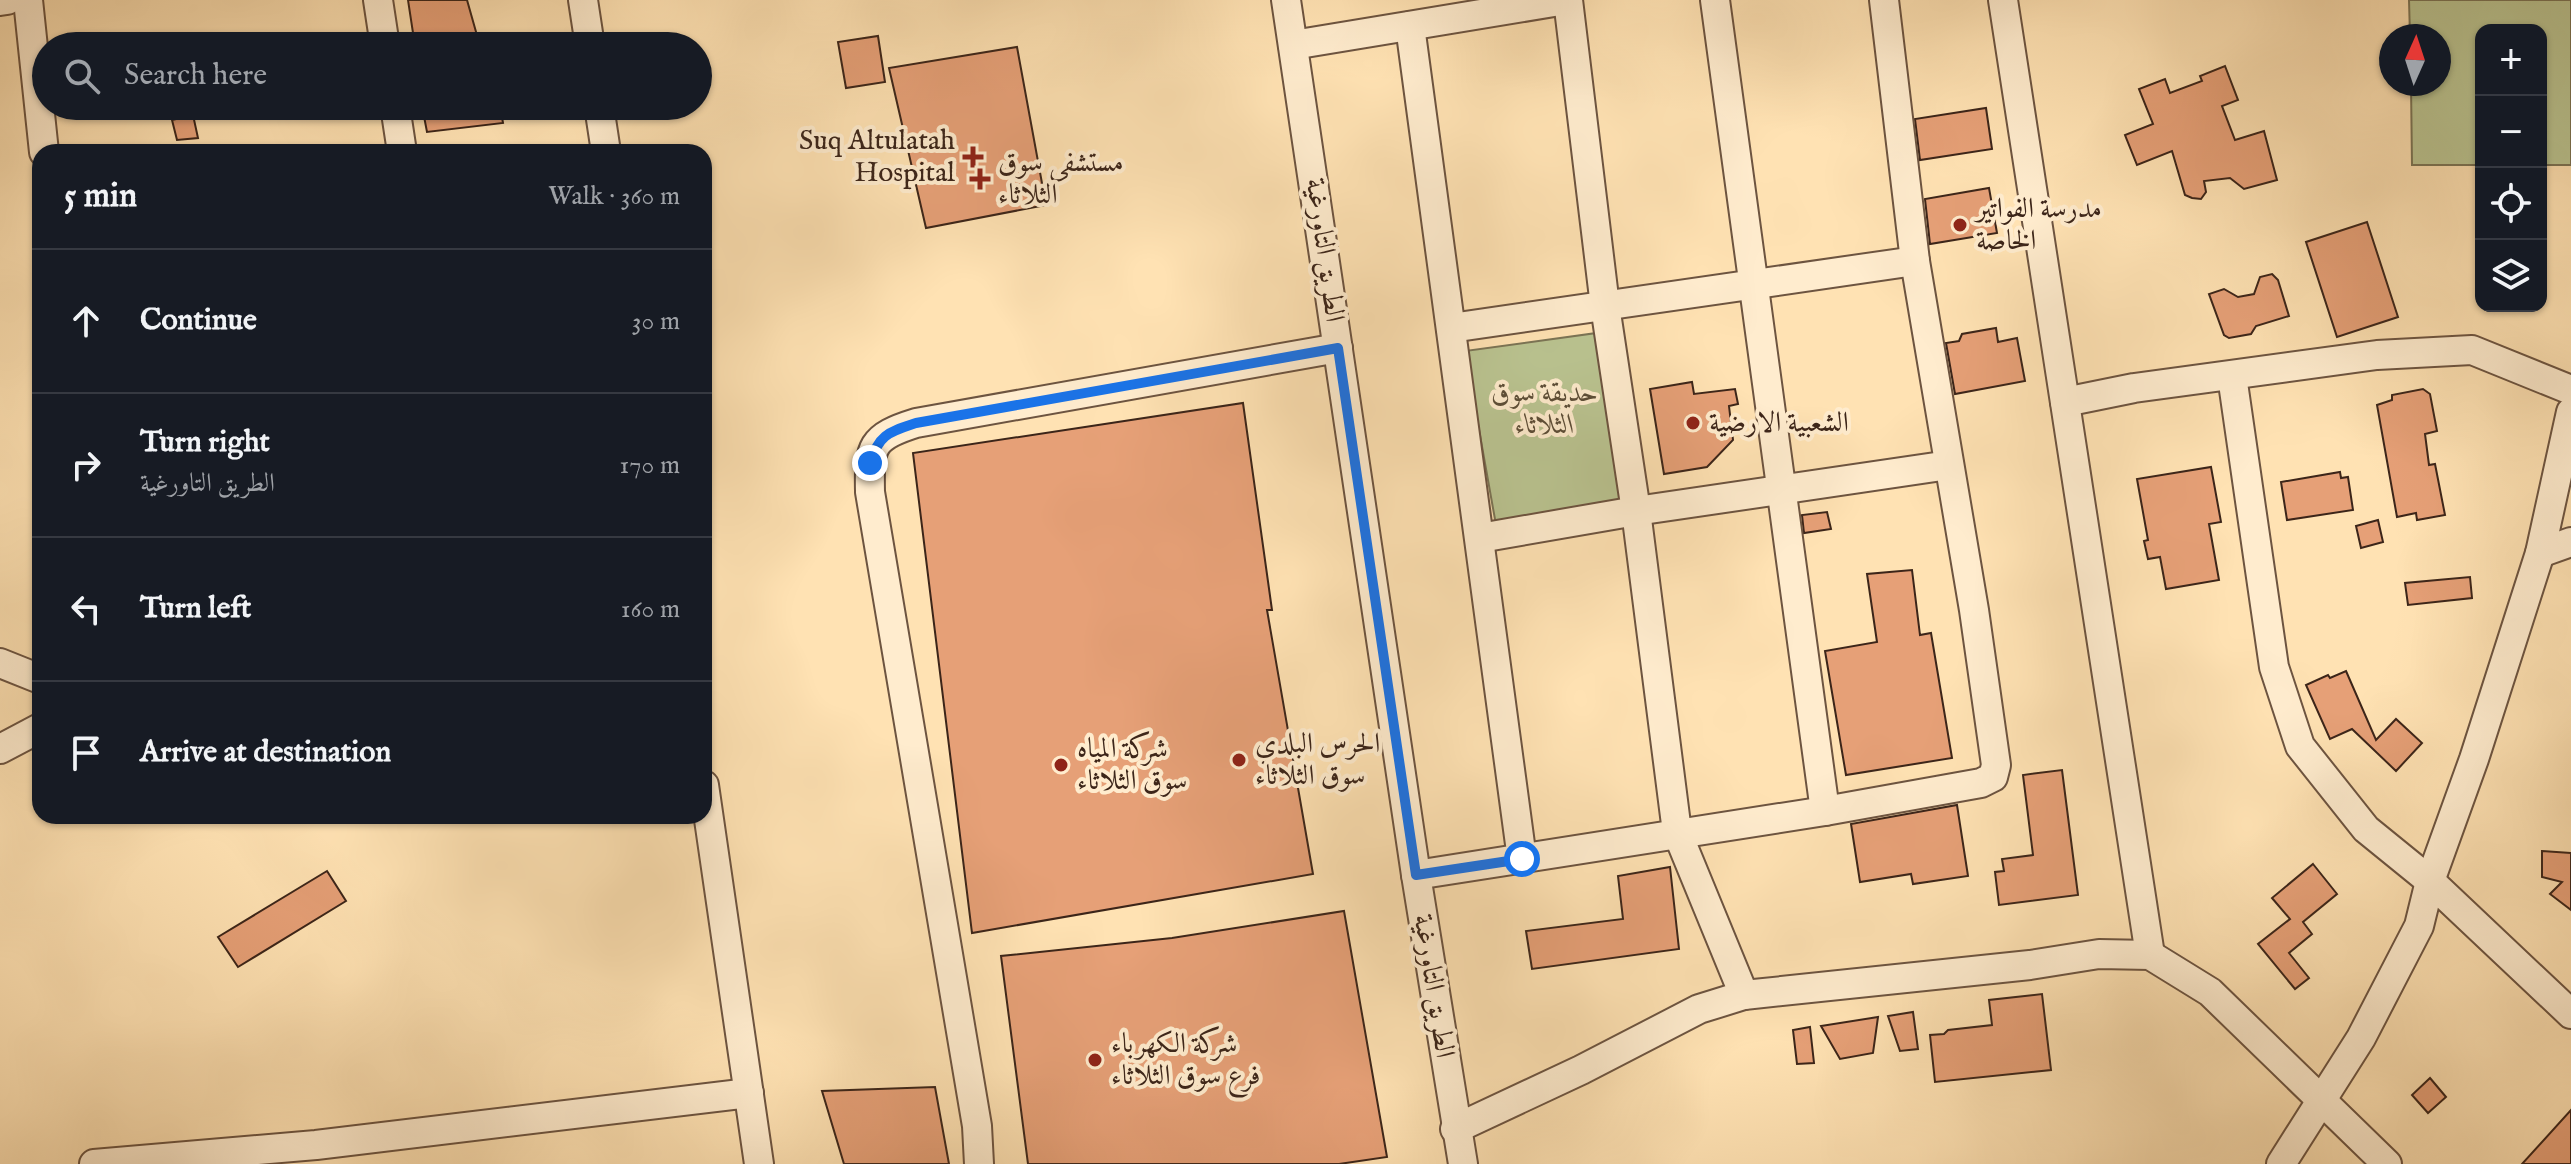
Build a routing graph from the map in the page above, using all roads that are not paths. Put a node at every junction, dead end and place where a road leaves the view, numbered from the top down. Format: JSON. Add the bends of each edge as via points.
{"nodes":[{"id":1,"x":7,"y":0,"type":"edge"},
{"id":2,"x":28,"y":0,"type":"edge"},
{"id":3,"x":378,"y":0,"type":"edge"},
{"id":4,"x":583,"y":0,"type":"edge"},
{"id":5,"x":1286,"y":0,"type":"edge"},
{"id":6,"x":1567,"y":0,"type":"edge"},
{"id":7,"x":1715,"y":0,"type":"edge"},
{"id":8,"x":1884,"y":0,"type":"edge"},
{"id":9,"x":2003,"y":0,"type":"edge"},
{"id":10,"x":0,"y":1,"type":"edge"},
{"id":11,"x":1410,"y":26,"type":"junction"},
{"id":12,"x":383,"y":32,"type":"edge"},
{"id":13,"x":588,"y":32,"type":"edge"},
{"id":14,"x":32,"y":38,"type":"edge"},
{"id":15,"x":1293,"y":45,"type":"junction"},
{"id":16,"x":41,"y":120,"type":"edge"},
{"id":17,"x":397,"y":120,"type":"edge"},
{"id":18,"x":601,"y":120,"type":"edge"},
{"id":19,"x":43,"y":144,"type":"edge"},
{"id":20,"x":401,"y":144,"type":"edge"},
{"id":21,"x":605,"y":144,"type":"edge"},
{"id":22,"x":1915,"y":261,"type":"junction"},
{"id":23,"x":1754,"y":284,"type":"junction"},
{"id":24,"x":1605,"y":306,"type":"junction"},
{"id":25,"x":1451,"y":328,"type":"junction"},
{"id":26,"x":1338,"y":348,"type":"junction"},
{"id":27,"x":2232,"y":376,"type":"junction"},
{"id":28,"x":2571,"y":390,"type":"edge"},
{"id":29,"x":2065,"y":402,"type":"junction"},
{"id":30,"x":2571,"y":412,"type":"edge"},
{"id":31,"x":1949,"y":465,"type":"junction"},
{"id":32,"x":1781,"y":491,"type":"junction"},
{"id":33,"x":2553,"y":492,"type":"junction"},
{"id":34,"x":1636,"y":511,"type":"junction"},
{"id":35,"x":2571,"y":514,"type":"edge"},
{"id":36,"x":1480,"y":538,"type":"junction"},
{"id":37,"x":2571,"y":542,"type":"edge"},
{"id":38,"x":2540,"y":553,"type":"junction"},
{"id":39,"x":0,"y":663,"type":"edge"},
{"id":40,"x":32,"y":676,"type":"edge"},
{"id":41,"x":32,"y":732,"type":"edge"},
{"id":42,"x":0,"y":749,"type":"edge"},
{"id":43,"x":1825,"y":811,"type":"junction"},
{"id":44,"x":708,"y":824,"type":"edge"},
{"id":45,"x":1677,"y":832,"type":"junction"},
{"id":46,"x":1522,"y":859,"type":"junction"},
{"id":47,"x":1416,"y":875,"type":"junction"},
{"id":48,"x":2430,"y":881,"type":"junction"},
{"id":49,"x":2150,"y":955,"type":"junction"},
{"id":50,"x":1744,"y":995,"type":"junction"},
{"id":51,"x":2571,"y":1014,"type":"edge"},
{"id":52,"x":749,"y":1093,"type":"junction"},
{"id":53,"x":2321,"y":1100,"type":"junction"},
{"id":54,"x":1455,"y":1129,"type":"junction"},
{"id":55,"x":94,"y":1164,"type":"edge"},
{"id":56,"x":759,"y":1164,"type":"edge"},
{"id":57,"x":979,"y":1164,"type":"edge"},
{"id":58,"x":1463,"y":1164,"type":"edge"},
{"id":59,"x":2281,"y":1164,"type":"edge"},
{"id":60,"x":2387,"y":1164,"type":"edge"}],
"edges":[{"from":1,"to":10,"type":"street"},
{"from":2,"to":14,"type":"street"},
{"from":3,"to":12,"type":"street"},
{"from":4,"to":13,"type":"street"},
{"from":5,"to":15,"type":"street","name":"الطريق التاورغية"},
{"from":6,"to":11,"type":"street"},
{"from":6,"to":24,"type":"street"},
{"from":7,"to":23,"type":"street"},
{"from":8,"to":22,"type":"street"},
{"from":9,"to":29,"type":"street"},
{"from":11,"to":15,"type":"street"},
{"from":11,"to":25,"type":"street"},
{"from":15,"to":26,"type":"street","name":"الطريق التاورغية"},
{"from":16,"to":19,"type":"street"},
{"from":17,"to":20,"type":"street"},
{"from":18,"to":21,"type":"street"},
{"from":22,"to":23,"type":"street"},
{"from":22,"to":31,"type":"street"},
{"from":23,"to":24,"type":"street"},
{"from":23,"to":32,"type":"street"},
{"from":24,"to":25,"type":"street"},
{"from":24,"to":34,"type":"street"},
{"from":25,"to":36,"type":"street"},
{"from":26,"to":47,"type":"street","name":"الطريق التاورغية"},
{"from":26,"to":57,"type":"street","via":[[916,423],[888,432],[875,445],[870,492],[977,1126]]},
{"from":27,"to":28,"type":"street","via":[[2377,355],[2472,350]]},
{"from":27,"to":29,"type":"street"},
{"from":27,"to":48,"type":"street","via":[[2274,667],[2300,746],[2366,829]]},
{"from":29,"to":49,"type":"street"},
{"from":30,"to":33,"type":"street"},
{"from":31,"to":32,"type":"street"},
{"from":31,"to":43,"type":"street","via":[[1996,765],[1993,777]]},
{"from":32,"to":34,"type":"street"},
{"from":32,"to":43,"type":"street"},
{"from":33,"to":35,"type":"street"},
{"from":33,"to":38,"type":"street"},
{"from":34,"to":36,"type":"street"},
{"from":34,"to":45,"type":"street"},
{"from":36,"to":46,"type":"street"},
{"from":37,"to":38,"type":"street"},
{"from":38,"to":48,"type":"street"},
{"from":39,"to":40,"type":"street"},
{"from":41,"to":42,"type":"street"},
{"from":43,"to":45,"type":"street"},
{"from":44,"to":52,"type":"street"},
{"from":45,"to":46,"type":"street"},
{"from":45,"to":50,"type":"street"},
{"from":46,"to":47,"type":"street"},
{"from":47,"to":54,"type":"street","name":"الطريق التاورغية"},
{"from":48,"to":51,"type":"street"},
{"from":48,"to":53,"type":"street","via":[[2419,926],[2361,1038]]},
{"from":49,"to":50,"type":"street","via":[[2099,954]]},
{"from":49,"to":53,"type":"street","via":[[2210,992]]},
{"from":50,"to":54,"type":"street","via":[[1699,1009]]},
{"from":52,"to":55,"type":"street","via":[[332,1143]]},
{"from":52,"to":56,"type":"street"},
{"from":53,"to":59,"type":"street"},
{"from":53,"to":60,"type":"street"},
{"from":54,"to":58,"type":"street","name":"الطريق التاورغية"}]}
